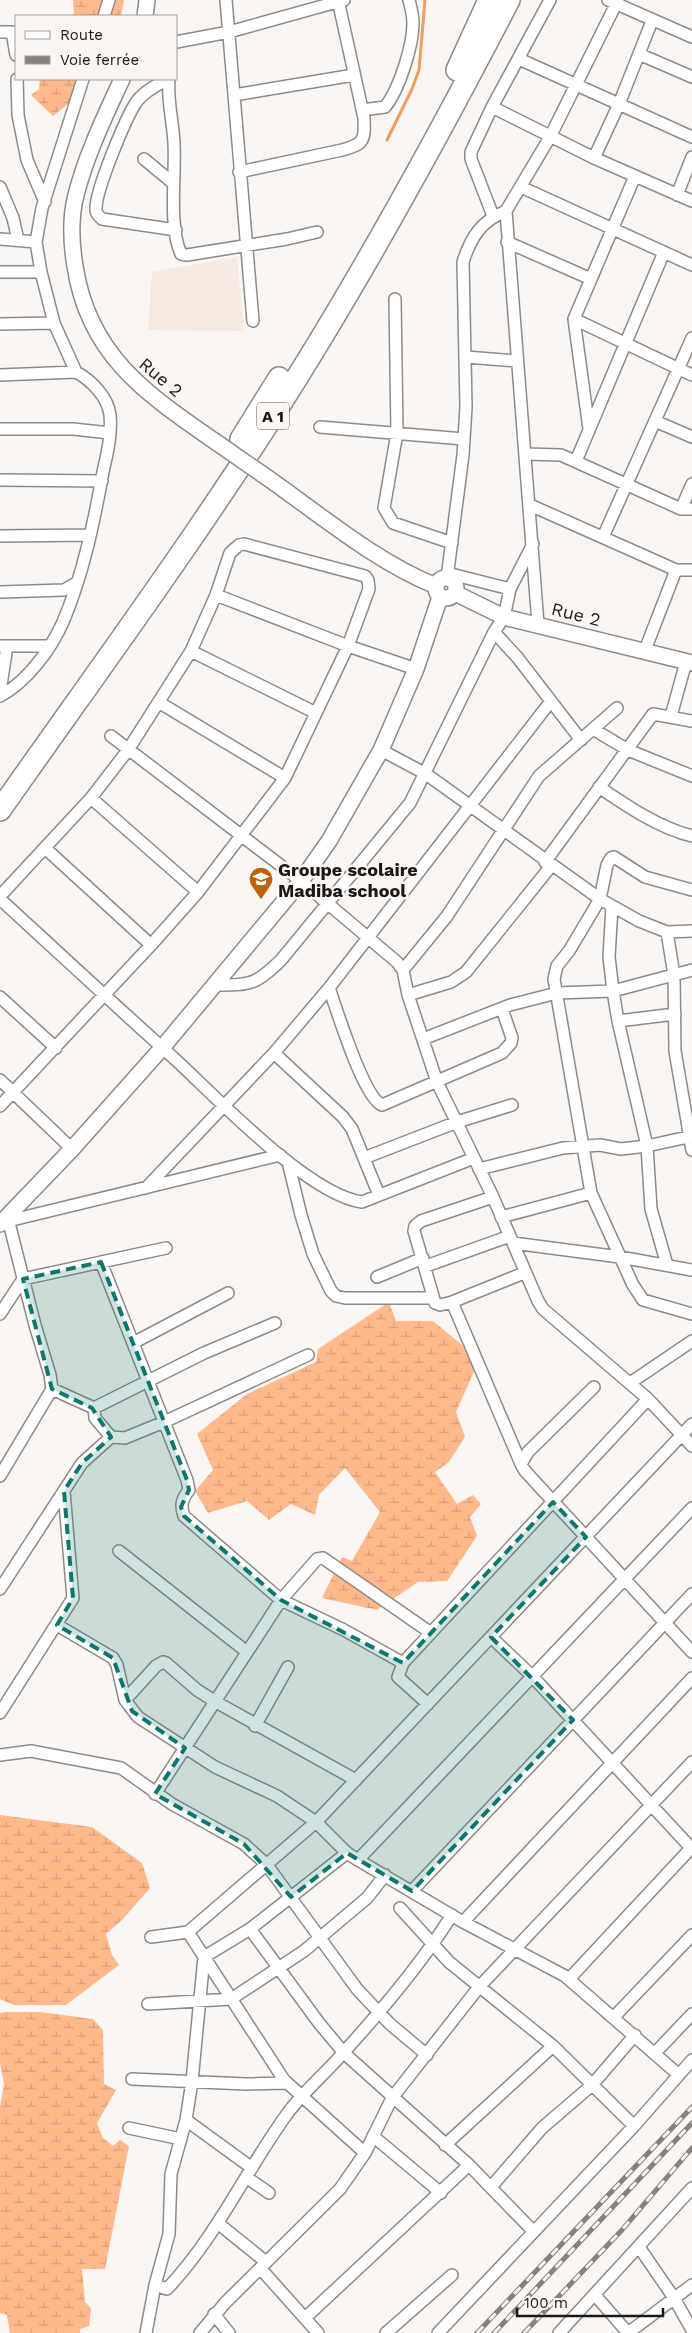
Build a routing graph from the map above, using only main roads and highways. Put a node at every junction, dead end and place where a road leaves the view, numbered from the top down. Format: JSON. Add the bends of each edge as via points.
{"nodes":[{"id":1,"x":489,"y":0,"type":"edge"},
{"id":2,"x":509,"y":0,"type":"edge"},
{"id":3,"x":0,"y":786,"type":"edge"},
{"id":4,"x":0,"y":810,"type":"edge"}],
"edges":[{"from":1,"to":3,"type":"highway","number":"A 1","via":[[444,97],[316,320],[220,471]]},
{"from":2,"to":4,"type":"highway","number":"A 1","via":[[372,254],[274,414]]}]}
